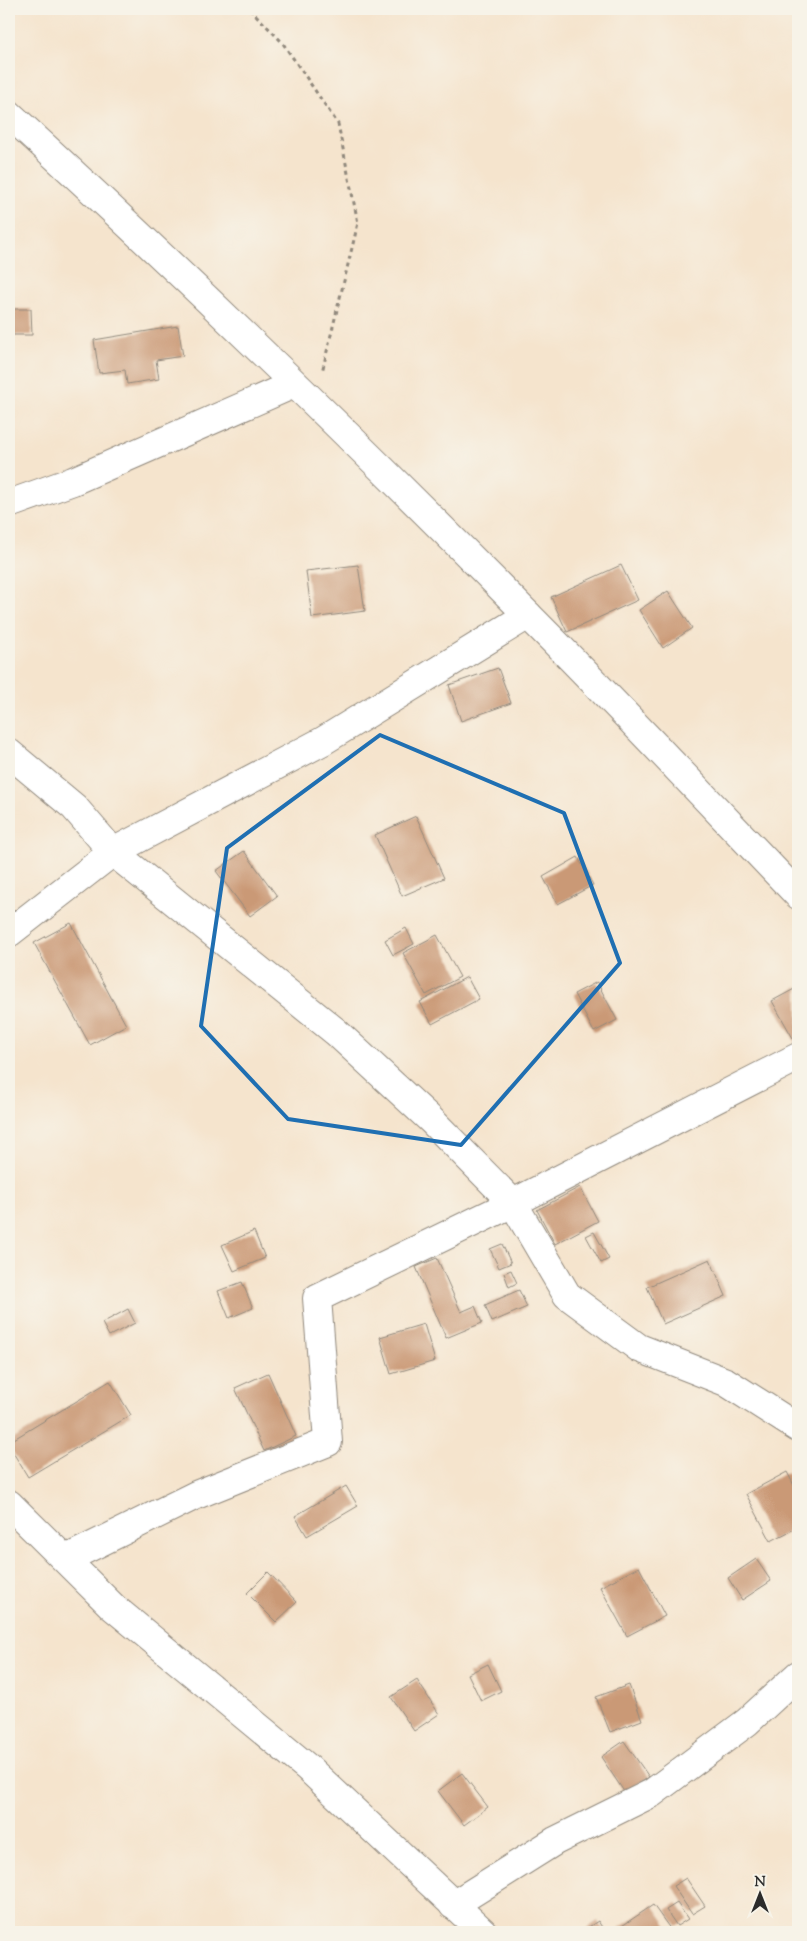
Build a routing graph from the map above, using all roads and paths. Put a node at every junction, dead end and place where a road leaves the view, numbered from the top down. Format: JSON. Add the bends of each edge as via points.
{"nodes":[{"id":1,"x":250,"y":9,"type":"edge"},
{"id":2,"x":9,"y":114,"type":"edge"},
{"id":3,"x":294,"y":384,"type":"junction"},
{"id":4,"x":314,"y":403,"type":"junction"},
{"id":5,"x":9,"y":504,"type":"edge"},
{"id":6,"x":528,"y":615,"type":"junction"},
{"id":7,"x":9,"y":753,"type":"edge"},
{"id":8,"x":113,"y":852,"type":"junction"},
{"id":9,"x":798,"y":895,"type":"edge"},
{"id":10,"x":9,"y":933,"type":"edge"},
{"id":11,"x":798,"y":1057,"type":"edge"},
{"id":12,"x":513,"y":1203,"type":"junction"},
{"id":13,"x":798,"y":1428,"type":"edge"},
{"id":14,"x":9,"y":1504,"type":"edge"},
{"id":15,"x":66,"y":1559,"type":"junction"},
{"id":16,"x":798,"y":1675,"type":"edge"},
{"id":17,"x":453,"y":1905,"type":"junction"},
{"id":18,"x":483,"y":1932,"type":"edge"}],
"edges":[{"from":1,"to":4,"type":"path","via":[[282,42],[338,124],[358,223]]},
{"from":2,"to":3,"type":"street","via":[[127,222]]},
{"from":3,"to":4,"type":"street"},
{"from":3,"to":5,"type":"street","via":[[74,482]]},
{"from":4,"to":6,"type":"street"},
{"from":6,"to":8,"type":"street","via":[[323,740]]},
{"from":6,"to":9,"type":"street"},
{"from":7,"to":8,"type":"street","via":[[74,807]]},
{"from":8,"to":10,"type":"street"},
{"from":8,"to":12,"type":"street","via":[[336,1032],[431,1120]]},
{"from":11,"to":12,"type":"street"},
{"from":12,"to":13,"type":"street","via":[[567,1295],[639,1348],[726,1382]]},
{"from":12,"to":15,"type":"street","via":[[317,1298],[328,1442],[196,1495]]},
{"from":14,"to":15,"type":"street"},
{"from":15,"to":17,"type":"street","via":[[112,1607],[308,1768]]},
{"from":16,"to":17,"type":"street","via":[[747,1722],[652,1793],[555,1841]]},
{"from":17,"to":18,"type":"street"}]}
